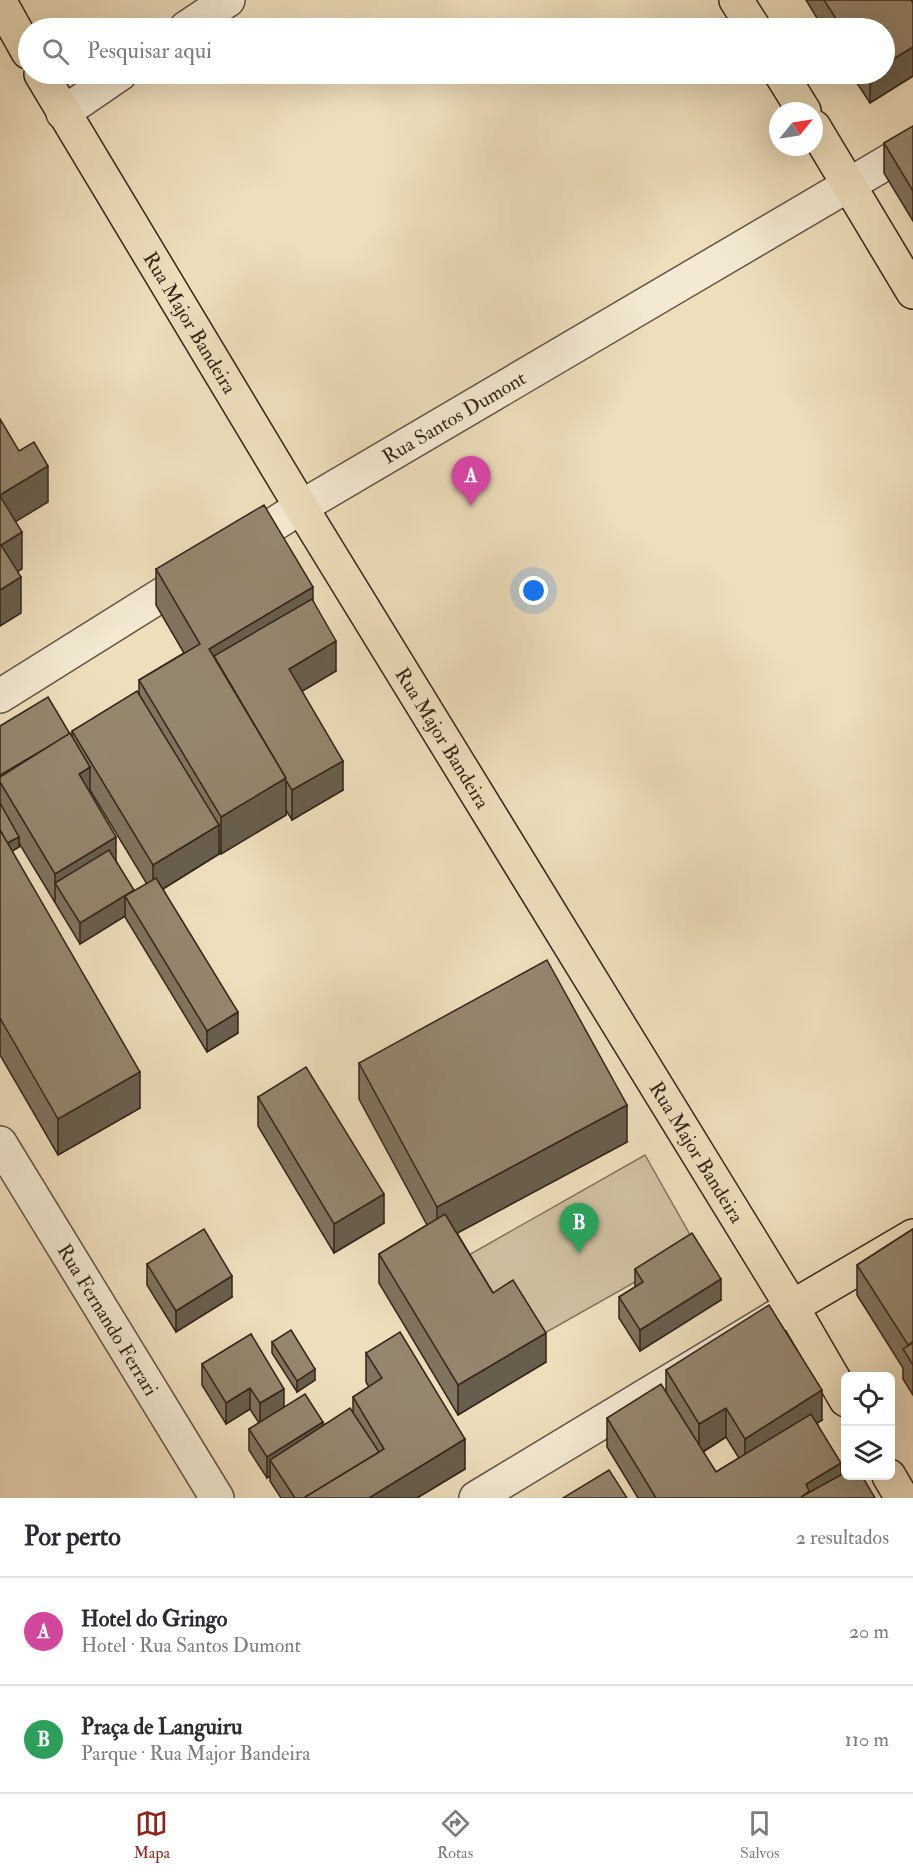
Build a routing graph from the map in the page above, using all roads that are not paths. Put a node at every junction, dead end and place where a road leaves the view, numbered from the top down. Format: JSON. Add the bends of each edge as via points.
{"nodes":[{"id":1,"x":228,"y":0,"type":"edge"},
{"id":2,"x":736,"y":0,"type":"edge"},
{"id":3,"x":0,"y":2,"type":"edge"},
{"id":4,"x":201,"y":18,"type":"edge"},
{"id":5,"x":748,"y":18,"type":"edge"},
{"id":6,"x":18,"y":34,"type":"edge"},
{"id":7,"x":47,"y":84,"type":"edge"},
{"id":8,"x":105,"y":84,"type":"edge"},
{"id":9,"x":787,"y":84,"type":"edge"},
{"id":10,"x":798,"y":102,"type":"edge"},
{"id":11,"x":63,"y":112,"type":"junction"},
{"id":12,"x":823,"y":142,"type":"edge"},
{"id":13,"x":913,"y":147,"type":"edge"},
{"id":14,"x":850,"y":185,"type":"junction"},
{"id":15,"x":913,"y":292,"type":"edge"},
{"id":16,"x":301,"y":507,"type":"junction"},
{"id":17,"x":0,"y":696,"type":"edge"},
{"id":18,"x":0,"y":1143,"type":"edge"},
{"id":19,"x":913,"y":1236,"type":"edge"},
{"id":20,"x":792,"y":1308,"type":"junction"},
{"id":21,"x":841,"y":1391,"type":"edge"},
{"id":22,"x":892,"y":1480,"type":"edge"},
{"id":23,"x":217,"y":1498,"type":"edge"},
{"id":24,"x":476,"y":1498,"type":"edge"},
{"id":25,"x":903,"y":1498,"type":"edge"}],
"edges":[{"from":1,"to":4,"type":"street"},
{"from":2,"to":5,"type":"main road"},
{"from":3,"to":6,"type":"main road"},
{"from":7,"to":11,"type":"main road","name":"Rua Major Bandeira"},
{"from":8,"to":11,"type":"street"},
{"from":9,"to":10,"type":"main road"},
{"from":11,"to":16,"type":"main road","name":"Rua Major Bandeira"},
{"from":12,"to":14,"type":"main road"},
{"from":13,"to":14,"type":"street","name":"Rua Santos Dumont"},
{"from":14,"to":15,"type":"main road"},
{"from":14,"to":16,"type":"street","name":"Rua Santos Dumont"},
{"from":16,"to":17,"type":"street","name":"Rua Santos Dumont"},
{"from":16,"to":20,"type":"main road","name":"Rua Major Bandeira"},
{"from":18,"to":23,"type":"street","name":"Rua Fernando Ferrari"},
{"from":19,"to":20,"type":"main road"},
{"from":20,"to":21,"type":"main road","name":"Rua Major Bandeira"},
{"from":20,"to":24,"type":"street"},
{"from":22,"to":25,"type":"main road"}]}
